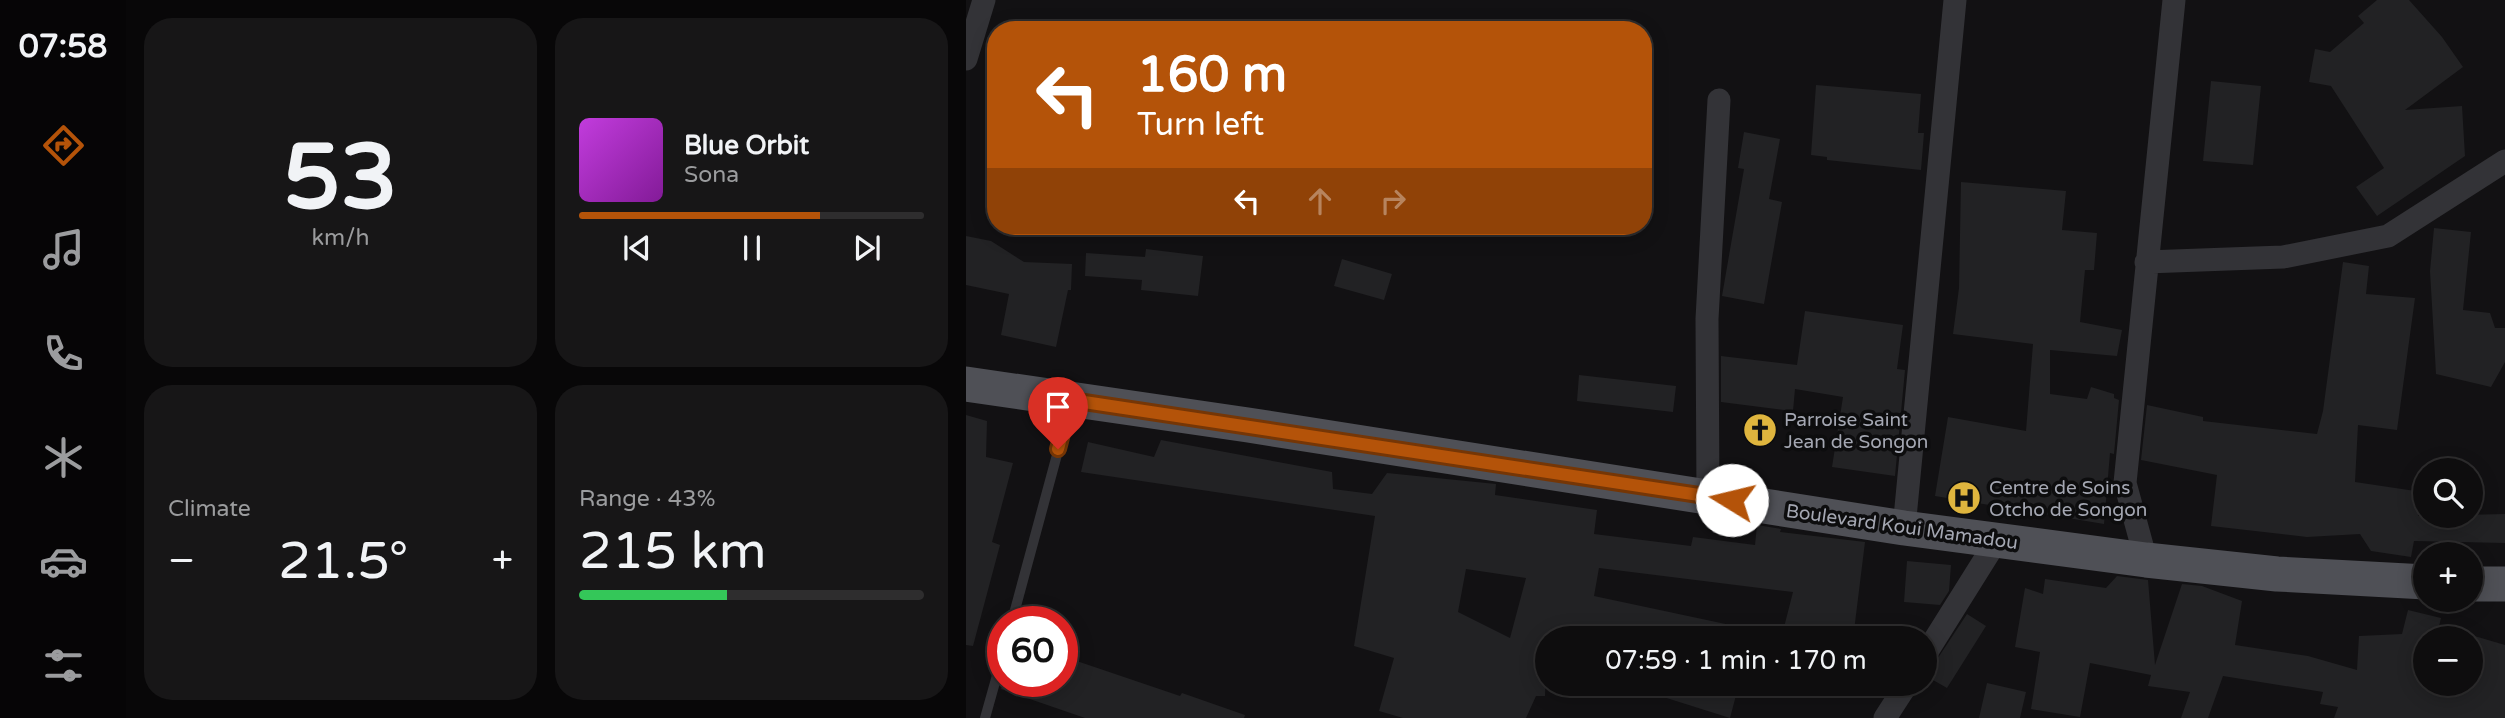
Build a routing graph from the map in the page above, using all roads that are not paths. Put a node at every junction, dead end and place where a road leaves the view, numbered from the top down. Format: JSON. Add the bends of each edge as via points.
{"nodes":[{"id":1,"x":984,"y":0,"type":"edge"},
{"id":2,"x":1955,"y":0,"type":"edge"},
{"id":3,"x":2174,"y":0,"type":"edge"},
{"id":4,"x":966,"y":59,"type":"edge"},
{"id":5,"x":1719,"y":100,"type":"dead end"},
{"id":6,"x":2505,"y":161,"type":"edge"},
{"id":7,"x":2146,"y":262,"type":"junction"},
{"id":8,"x":966,"y":384,"type":"edge"},
{"id":9,"x":1071,"y":400,"type":"junction"},
{"id":10,"x":1708,"y":496,"type":"junction"},
{"id":11,"x":1904,"y":528,"type":"junction"},
{"id":12,"x":1997,"y":540,"type":"junction"},
{"id":13,"x":2146,"y":560,"type":"junction"},
{"id":14,"x":2413,"y":581,"type":"edge"},
{"id":15,"x":2483,"y":584,"type":"edge"},
{"id":16,"x":2505,"y":584,"type":"edge"},
{"id":17,"x":1016,"y":606,"type":"edge"},
{"id":18,"x":1937,"y":636,"type":"edge"},
{"id":19,"x":1899,"y":696,"type":"edge"},
{"id":20,"x":991,"y":697,"type":"edge"},
{"id":21,"x":985,"y":718,"type":"edge"},
{"id":22,"x":1885,"y":718,"type":"edge"}],
"edges":[{"from":1,"to":4,"type":"street"},
{"from":2,"to":11,"type":"street"},
{"from":3,"to":7,"type":"street"},
{"from":5,"to":10,"type":"street","via":[[1707,318]]},
{"from":6,"to":7,"type":"street","via":[[2388,236],[2283,257]]},
{"from":7,"to":13,"type":"street","via":[[2125,483]]},
{"from":8,"to":9,"type":"main road","name":"Boulevard Koui Mamadou"},
{"from":9,"to":10,"type":"main road","name":"Boulevard Koui Mamadou"},
{"from":9,"to":17,"type":"lane"},
{"from":10,"to":11,"type":"main road","name":"Boulevard Koui Mamadou"},
{"from":11,"to":12,"type":"main road","name":"Boulevard Koui Mamadou"},
{"from":12,"to":13,"type":"main road","name":"Boulevard Koui Mamadou"},
{"from":12,"to":18,"type":"street"},
{"from":13,"to":14,"type":"main road","name":"Boulevard Koui Mamadou"},
{"from":15,"to":16,"type":"main road"},
{"from":19,"to":22,"type":"street"},
{"from":20,"to":21,"type":"lane"}]}
